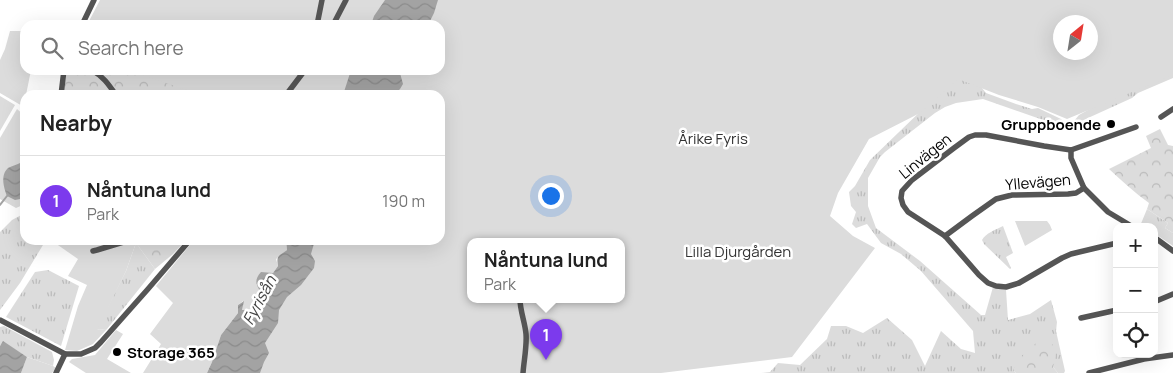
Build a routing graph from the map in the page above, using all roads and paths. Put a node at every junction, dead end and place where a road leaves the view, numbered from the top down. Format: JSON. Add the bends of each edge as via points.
{"nodes":[{"id":1,"x":94,"y":0,"type":"edge"},
{"id":2,"x":322,"y":0,"type":"edge"},
{"id":3,"x":346,"y":0,"type":"edge"},
{"id":4,"x":84,"y":20,"type":"edge"},
{"id":5,"x":318,"y":20,"type":"edge"},
{"id":6,"x":336,"y":20,"type":"edge"},
{"id":7,"x":63,"y":75,"type":"edge"},
{"id":8,"x":99,"y":75,"type":"edge"},
{"id":9,"x":301,"y":75,"type":"edge"},
{"id":10,"x":62,"y":90,"type":"edge"},
{"id":11,"x":112,"y":90,"type":"edge"},
{"id":12,"x":290,"y":90,"type":"edge"},
{"id":13,"x":1173,"y":109,"type":"edge"},
{"id":14,"x":1161,"y":117,"type":"dead end"},
{"id":15,"x":1136,"y":128,"type":"dead end"},
{"id":16,"x":1071,"y":150,"type":"junction"},
{"id":17,"x":1084,"y":188,"type":"junction"},
{"id":18,"x":1126,"y":223,"type":"edge"},
{"id":19,"x":946,"y":236,"type":"junction"},
{"id":20,"x":1158,"y":240,"type":"edge"},
{"id":21,"x":1113,"y":244,"type":"edge"},
{"id":22,"x":114,"y":245,"type":"edge"},
{"id":23,"x":186,"y":245,"type":"edge"},
{"id":24,"x":93,"y":250,"type":"dead end"},
{"id":25,"x":1173,"y":251,"type":"edge"},
{"id":26,"x":1173,"y":294,"type":"edge"},
{"id":27,"x":1158,"y":300,"type":"edge"},
{"id":28,"x":520,"y":303,"type":"edge"},
{"id":29,"x":1113,"y":311,"type":"edge"},
{"id":30,"x":1081,"y":318,"type":"dead end"},
{"id":31,"x":0,"y":320,"type":"edge"},
{"id":32,"x":65,"y":354,"type":"junction"},
{"id":33,"x":1173,"y":354,"type":"edge"},
{"id":34,"x":56,"y":373,"type":"edge"},
{"id":35,"x":522,"y":373,"type":"edge"},
{"id":36,"x":1089,"y":373,"type":"edge"}],
"edges":[{"from":1,"to":4,"type":"street"},
{"from":2,"to":5,"type":"street"},
{"from":3,"to":6,"type":"street"},
{"from":7,"to":10,"type":"street"},
{"from":8,"to":11,"type":"street"},
{"from":9,"to":12,"type":"street"},
{"from":13,"to":14,"type":"street"},
{"from":15,"to":16,"type":"street","name":"Linvägen"},
{"from":16,"to":17,"type":"street","via":[[1071,158]]},
{"from":16,"to":19,"type":"street","name":"Linvägen","via":[[980,134],[969,137],[902,191],[901,200],[908,212]]},
{"from":17,"to":18,"type":"street","via":[[1111,215]]},
{"from":17,"to":19,"type":"street","name":"Yllevägen","via":[[1068,194],[999,198]]},
{"from":19,"to":21,"type":"street","name":"Linvägen","via":[[980,275],[992,285],[1002,287],[1019,283],[1062,258]]},
{"from":20,"to":25,"type":"street"},
{"from":22,"to":24,"type":"street"},
{"from":23,"to":32,"type":"street","via":[[95,348],[81,354]]},
{"from":26,"to":27,"type":"street"},
{"from":28,"to":35,"type":"street","via":[[526,333]]},
{"from":29,"to":30,"type":"street"},
{"from":31,"to":32,"type":"street"},
{"from":32,"to":34,"type":"street"},
{"from":33,"to":36,"type":"street"}]}
